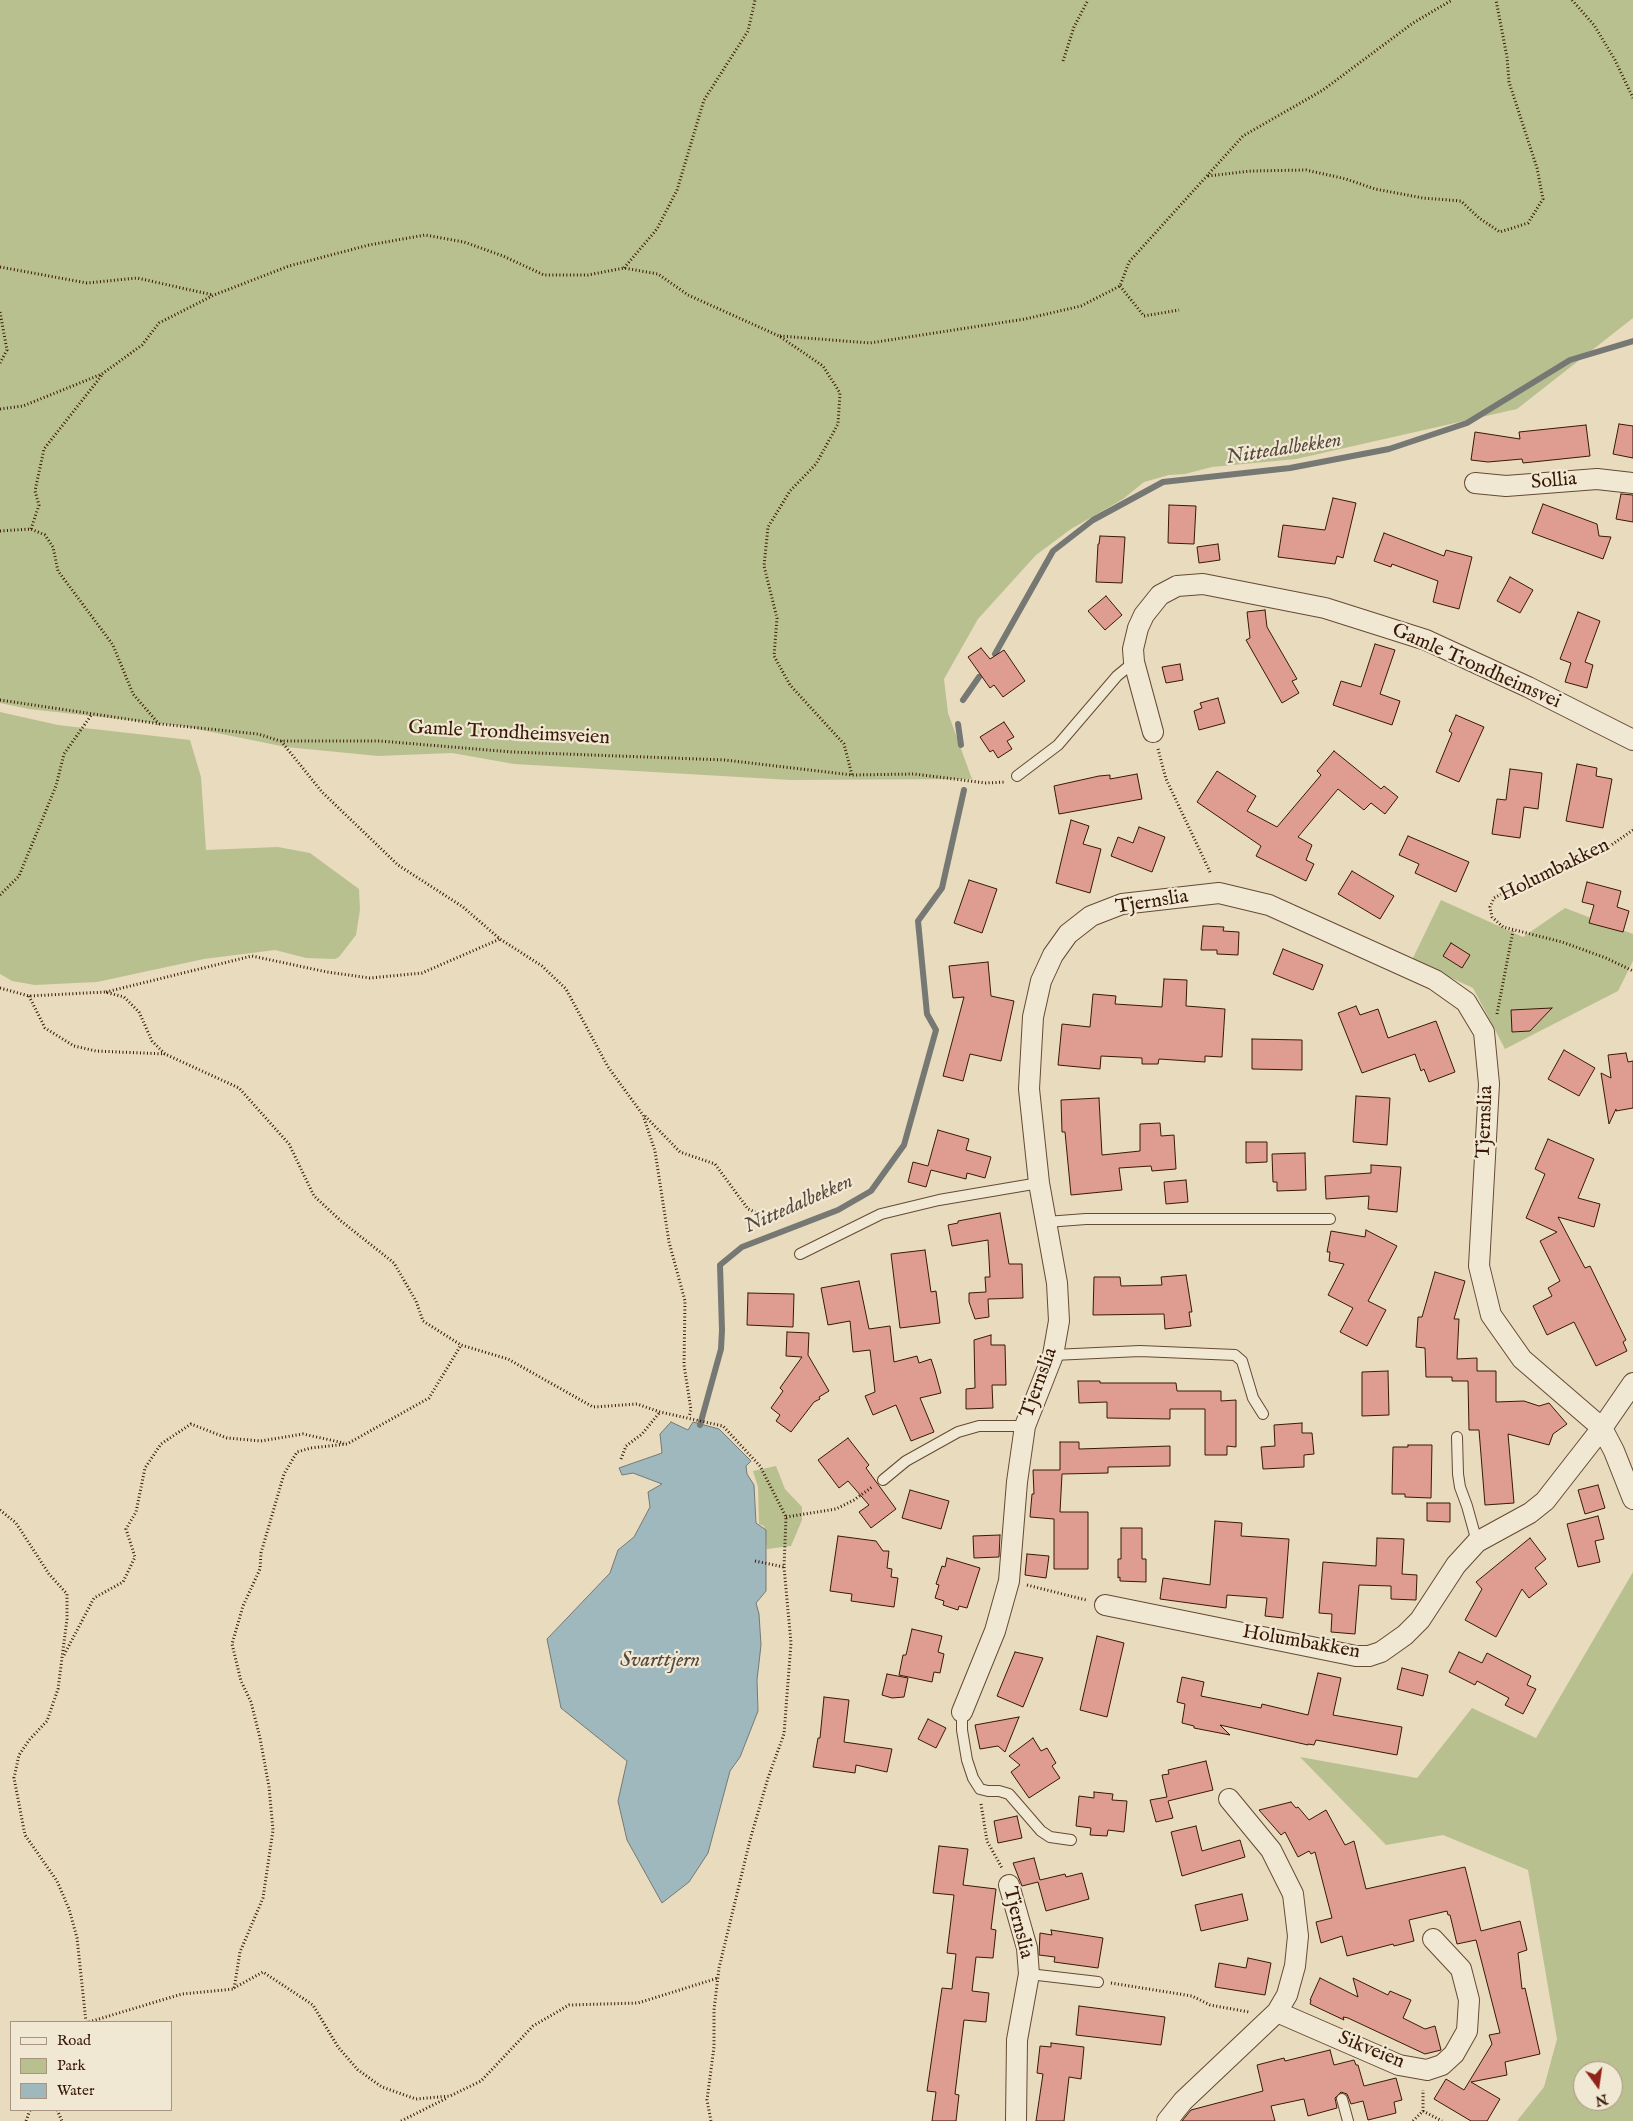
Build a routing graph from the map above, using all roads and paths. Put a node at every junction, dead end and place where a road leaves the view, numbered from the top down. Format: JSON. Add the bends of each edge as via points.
{"nodes":[{"id":1,"x":755,"y":0,"type":"edge"},
{"id":2,"x":1088,"y":0,"type":"edge"},
{"id":3,"x":1452,"y":0,"type":"edge"},
{"id":4,"x":1496,"y":0,"type":"edge"},
{"id":5,"x":1572,"y":0,"type":"edge"},
{"id":6,"x":1062,"y":61,"type":"dead end"},
{"id":7,"x":1633,"y":98,"type":"edge"},
{"id":8,"x":1207,"y":176,"type":"junction"},
{"id":9,"x":0,"y":267,"type":"edge"},
{"id":10,"x":624,"y":268,"type":"junction"},
{"id":11,"x":1120,"y":286,"type":"junction"},
{"id":12,"x":214,"y":295,"type":"junction"},
{"id":13,"x":1178,"y":310,"type":"dead end"},
{"id":14,"x":0,"y":312,"type":"edge"},
{"id":15,"x":779,"y":336,"type":"junction"},
{"id":16,"x":0,"y":363,"type":"edge"},
{"id":17,"x":102,"y":374,"type":"junction"},
{"id":18,"x":0,"y":408,"type":"edge"},
{"id":19,"x":1475,"y":483,"type":"dead end"},
{"id":20,"x":1633,"y":483,"type":"edge"},
{"id":21,"x":31,"y":529,"type":"junction"},
{"id":22,"x":0,"y":531,"type":"edge"},
{"id":23,"x":1134,"y":662,"type":"junction"},
{"id":24,"x":0,"y":700,"type":"edge"},
{"id":25,"x":92,"y":714,"type":"junction"},
{"id":26,"x":160,"y":724,"type":"junction"},
{"id":27,"x":1153,"y":732,"type":"joint"},
{"id":28,"x":1633,"y":740,"type":"edge"},
{"id":29,"x":280,"y":741,"type":"junction"},
{"id":30,"x":852,"y":775,"type":"junction"},
{"id":31,"x":1017,"y":776,"type":"joint"},
{"id":32,"x":1633,"y":830,"type":"edge"},
{"id":33,"x":1219,"y":893,"type":"junction"},
{"id":34,"x":0,"y":895,"type":"edge"},
{"id":35,"x":1513,"y":931,"type":"junction"},
{"id":36,"x":500,"y":939,"type":"junction"},
{"id":37,"x":1633,"y":971,"type":"edge"},
{"id":38,"x":0,"y":988,"type":"edge"},
{"id":39,"x":105,"y":992,"type":"junction"},
{"id":40,"x":29,"y":996,"type":"junction"},
{"id":41,"x":1496,"y":1021,"type":"dead end"},
{"id":42,"x":165,"y":1054,"type":"junction"},
{"id":43,"x":643,"y":1115,"type":"junction"},
{"id":44,"x":1039,"y":1183,"type":"junction"},
{"id":45,"x":768,"y":1217,"type":"dead end"},
{"id":46,"x":1330,"y":1219,"type":"dead end"},
{"id":47,"x":1046,"y":1222,"type":"junction"},
{"id":48,"x":800,"y":1254,"type":"dead end"},
{"id":49,"x":461,"y":1344,"type":"junction"},
{"id":50,"x":1053,"y":1355,"type":"junction"},
{"id":51,"x":1633,"y":1383,"type":"edge"},
{"id":52,"x":660,"y":1412,"type":"junction"},
{"id":53,"x":1263,"y":1414,"type":"dead end"},
{"id":54,"x":689,"y":1417,"type":"junction"},
{"id":55,"x":1025,"y":1426,"type":"junction"},
{"id":56,"x":1602,"y":1428,"type":"junction"},
{"id":57,"x":1457,"y":1437,"type":"dead end"},
{"id":58,"x":347,"y":1444,"type":"junction"},
{"id":59,"x":621,"y":1459,"type":"dead end"},
{"id":60,"x":883,"y":1480,"type":"joint"},
{"id":61,"x":1633,"y":1499,"type":"edge"},
{"id":62,"x":0,"y":1510,"type":"edge"},
{"id":63,"x":786,"y":1517,"type":"junction"},
{"id":64,"x":1477,"y":1542,"type":"junction"},
{"id":65,"x":755,"y":1561,"type":"dead end"},
{"id":66,"x":784,"y":1567,"type":"junction"},
{"id":67,"x":1010,"y":1581,"type":"junction"},
{"id":68,"x":1105,"y":1605,"type":"joint"},
{"id":69,"x":63,"y":1657,"type":"junction"},
{"id":70,"x":962,"y":1712,"type":"joint"},
{"id":71,"x":980,"y":1789,"type":"junction"},
{"id":72,"x":1229,"y":1799,"type":"dead end"},
{"id":73,"x":1071,"y":1840,"type":"dead end"},
{"id":74,"x":1009,"y":1885,"type":"joint"},
{"id":75,"x":1433,"y":1939,"type":"dead end"},
{"id":76,"x":1029,"y":1974,"type":"junction"},
{"id":77,"x":718,"y":1978,"type":"junction"},
{"id":78,"x":1098,"y":1982,"type":"joint"},
{"id":79,"x":234,"y":1989,"type":"junction"},
{"id":80,"x":1274,"y":2016,"type":"junction"},
{"id":81,"x":88,"y":2021,"type":"edge"},
{"id":82,"x":91,"y":2021,"type":"edge"},
{"id":83,"x":450,"y":2096,"type":"junction"},
{"id":84,"x":1342,"y":2099,"type":"dead end"},
{"id":85,"x":1424,"y":2100,"type":"dead end"},
{"id":86,"x":1423,"y":2111,"type":"junction"},
{"id":87,"x":401,"y":2121,"type":"edge"},
{"id":88,"x":711,"y":2121,"type":"edge"},
{"id":89,"x":1016,"y":2121,"type":"edge"},
{"id":90,"x":1167,"y":2121,"type":"edge"},
{"id":91,"x":1348,"y":2121,"type":"edge"},
{"id":92,"x":1413,"y":2121,"type":"edge"},
{"id":93,"x":1442,"y":2121,"type":"edge"}],
"edges":[{"from":1,"to":10,"type":"path","via":[[748,32],[704,100],[677,190],[657,229]]},
{"from":2,"to":6,"type":"path"},
{"from":3,"to":8,"type":"path","via":[[1413,23],[1323,90],[1243,136]]},
{"from":4,"to":8,"type":"path","via":[[1508,57],[1509,82],[1537,168],[1543,199],[1528,223],[1500,232],[1461,201],[1375,189],[1306,170]]},
{"from":5,"to":7,"type":"path","via":[[1611,53]]},
{"from":8,"to":11,"type":"path","via":[[1129,262]]},
{"from":9,"to":12,"type":"path","via":[[88,283],[136,278]]},
{"from":10,"to":12,"type":"path","via":[[588,275],[544,275],[464,242],[425,235],[369,245],[289,266]]},
{"from":10,"to":15,"type":"path","via":[[658,274],[688,295]]},
{"from":11,"to":13,"type":"path","via":[[1144,316]]},
{"from":11,"to":15,"type":"path","via":[[1081,306],[1025,319],[870,343]]},
{"from":12,"to":17,"type":"path","via":[[159,322],[142,345]]},
{"from":14,"to":16,"type":"path","via":[[7,350]]},
{"from":15,"to":30,"type":"path","via":[[823,366],[840,393],[838,424],[816,464],[790,491],[768,527],[764,566],[777,618],[774,656],[790,685],[844,744]]},
{"from":17,"to":18,"type":"path","via":[[24,406]]},
{"from":17,"to":21,"type":"path","via":[[44,449],[35,491],[39,506]]},
{"from":19,"to":20,"type":"street","name":"Sollia","via":[[1506,486],[1597,479]]},
{"from":21,"to":22,"type":"path"},
{"from":21,"to":26,"type":"path","via":[[46,535],[58,571],[113,645],[133,694]]},
{"from":23,"to":27,"type":"street","name":"Gamle Trondheimsvei"},
{"from":23,"to":28,"type":"street","name":"Gamle Trondheimsvei","via":[[1132,649],[1138,628],[1160,595],[1188,584],[1222,586],[1324,608],[1426,640],[1519,682]]},
{"from":23,"to":31,"type":"lane","via":[[1117,676],[1058,745]]},
{"from":24,"to":25,"type":"path","name":"Gamle Trondheimsveien"},
{"from":25,"to":26,"type":"path","name":"Gamle Trondheimsveien"},
{"from":25,"to":34,"type":"path","via":[[64,754],[56,786],[19,876]]},
{"from":26,"to":29,"type":"path","name":"Gamle Trondheimsveien","via":[[258,734]]},
{"from":27,"to":33,"type":"path","via":[[1166,779]]},
{"from":29,"to":30,"type":"path","name":"Gamle Trondheimsveien","via":[[380,741],[512,752],[725,760]]},
{"from":29,"to":36,"type":"path","via":[[322,792],[398,865],[463,906]]},
{"from":30,"to":31,"type":"path","name":"Gamle Trondheimsveien","via":[[914,774],[1001,783]]},
{"from":32,"to":35,"type":"path","name":"Holumbakken","via":[[1607,848],[1494,898],[1490,907],[1492,918]]},
{"from":33,"to":44,"type":"street","name":"Tjernslia","via":[[1122,904],[1091,916],[1068,934],[1053,955],[1041,981],[1033,1017],[1029,1089]]},
{"from":33,"to":56,"type":"street","name":"Tjernslia","via":[[1269,906],[1435,980],[1466,1002],[1484,1032],[1489,1084],[1480,1266],[1491,1315],[1522,1359]]},
{"from":35,"to":37,"type":"path","name":"Holumbakken","via":[[1562,942]]},
{"from":35,"to":41,"type":"path"},
{"from":36,"to":39,"type":"path","via":[[422,973],[370,978],[252,956]]},
{"from":36,"to":43,"type":"path","via":[[542,966],[566,989],[608,1067]]},
{"from":38,"to":40,"type":"path"},
{"from":39,"to":40,"type":"path"},
{"from":39,"to":42,"type":"path","via":[[124,997],[138,1012],[152,1042]]},
{"from":40,"to":42,"type":"path","via":[[46,1028],[74,1046],[96,1051]]},
{"from":42,"to":49,"type":"path","via":[[239,1088],[289,1144],[314,1196],[394,1263],[416,1301],[423,1321]]},
{"from":43,"to":45,"type":"path","via":[[680,1152],[715,1164],[748,1209]]},
{"from":43,"to":54,"type":"path","via":[[655,1151],[669,1242],[685,1301],[684,1365],[691,1410]]},
{"from":44,"to":47,"type":"street","name":"Tjernslia"},
{"from":44,"to":48,"type":"lane","via":[[939,1200],[881,1214]]},
{"from":46,"to":47,"type":"lane","via":[[1086,1219]]},
{"from":47,"to":50,"type":"street","name":"Tjernslia","via":[[1058,1283],[1059,1321]]},
{"from":49,"to":52,"type":"path","via":[[508,1359],[593,1407],[637,1404]]},
{"from":49,"to":58,"type":"path","via":[[429,1398]]},
{"from":50,"to":53,"type":"lane","via":[[1140,1351],[1235,1354],[1242,1361],[1253,1398]]},
{"from":50,"to":55,"type":"street","name":"Tjernslia"},
{"from":51,"to":56,"type":"street","name":"Holumbakken"},
{"from":52,"to":54,"type":"path"},
{"from":52,"to":59,"type":"path","via":[[642,1434],[626,1446]]},
{"from":54,"to":63,"type":"path","via":[[724,1426],[760,1466]]},
{"from":55,"to":60,"type":"lane","via":[[979,1426],[958,1432],[906,1461]]},
{"from":55,"to":67,"type":"street","name":"Tjernslia","via":[[1017,1482]]},
{"from":56,"to":61,"type":"street","name":"Tjernslia"},
{"from":56,"to":64,"type":"street","name":"Holumbakken","via":[[1545,1501],[1530,1513]]},
{"from":57,"to":64,"type":"lane","via":[[1460,1487]]},
{"from":58,"to":69,"type":"path","via":[[302,1434],[261,1442],[227,1438],[191,1424],[161,1444],[145,1468],[136,1512],[126,1529],[135,1556],[122,1582],[94,1598]]},
{"from":58,"to":79,"type":"path","via":[[297,1452],[284,1474],[261,1553],[260,1569],[243,1606],[232,1644],[260,1738],[273,1830],[263,1898],[240,1952]]},
{"from":60,"to":63,"type":"path","via":[[836,1509]]},
{"from":62,"to":69,"type":"path","via":[[16,1522],[49,1574],[67,1594]]},
{"from":63,"to":66,"type":"path"},
{"from":64,"to":68,"type":"street","name":"Holumbakken","via":[[1456,1565],[1420,1620],[1394,1644],[1369,1656]]},
{"from":65,"to":66,"type":"path"},
{"from":66,"to":77,"type":"path","via":[[791,1643],[784,1734],[750,1840]]},
{"from":67,"to":68,"type":"path"},
{"from":67,"to":70,"type":"street","name":"Tjernslia","via":[[995,1631]]},
{"from":69,"to":81,"type":"path","via":[[48,1722],[19,1755],[14,1778],[25,1835],[56,1881],[69,1909],[77,1938]]},
{"from":70,"to":71,"type":"lane","via":[[967,1760]]},
{"from":71,"to":73,"type":"lane","via":[[1009,1794],[1040,1831],[1050,1837]]},
{"from":71,"to":74,"type":"path","name":"Tjernslia","via":[[988,1841]]},
{"from":72,"to":80,"type":"street","via":[[1271,1850],[1293,1894],[1297,1954],[1287,1995]]},
{"from":74,"to":76,"type":"street","name":"Tjernslia","via":[[1027,1948]]},
{"from":75,"to":80,"type":"street","name":"Sikveien","via":[[1461,1969],[1469,2000],[1467,2031],[1454,2054],[1442,2065],[1427,2070],[1399,2065]]},
{"from":76,"to":78,"type":"lane"},
{"from":76,"to":89,"type":"street","name":"Tjernslia","via":[[1017,2040]]},
{"from":77,"to":83,"type":"path","via":[[638,2003],[569,2005],[533,2026],[481,2081]]},
{"from":77,"to":88,"type":"path","via":[[707,2100]]},
{"from":78,"to":80,"type":"path","via":[[1122,1983],[1192,1996],[1210,2005]]},
{"from":79,"to":82,"type":"path","via":[[182,1994]]},
{"from":79,"to":83,"type":"path","via":[[263,1972],[313,2005],[338,2047],[358,2070],[382,2087],[416,2099]]},
{"from":80,"to":90,"type":"street","via":[[1183,2101]]},
{"from":83,"to":87,"type":"path"},
{"from":84,"to":91,"type":"lane"},
{"from":85,"to":86,"type":"path"},
{"from":86,"to":92,"type":"path"},
{"from":86,"to":93,"type":"path"}]}
